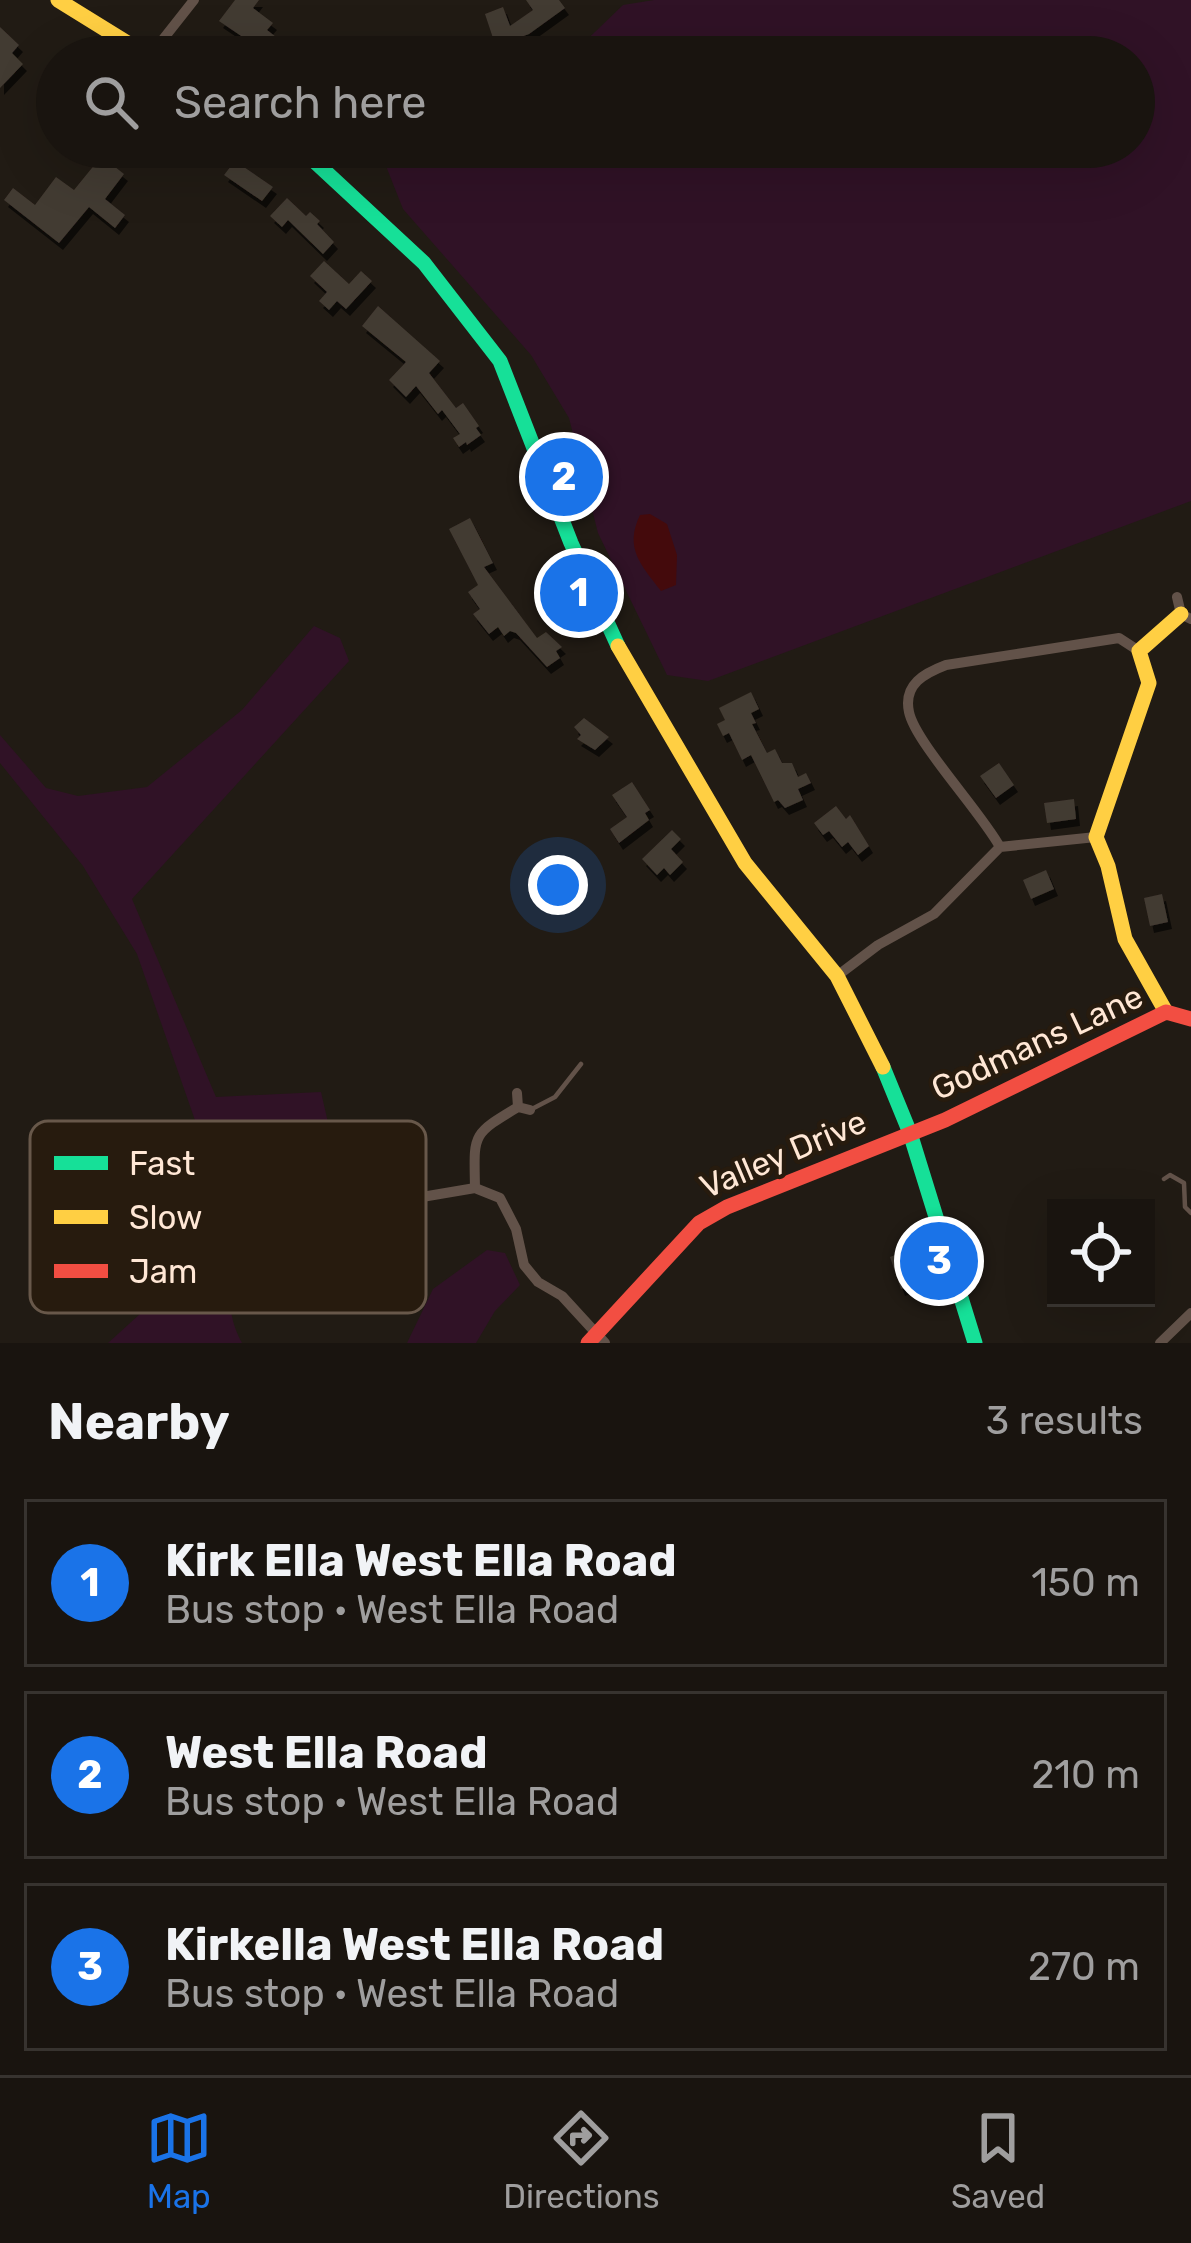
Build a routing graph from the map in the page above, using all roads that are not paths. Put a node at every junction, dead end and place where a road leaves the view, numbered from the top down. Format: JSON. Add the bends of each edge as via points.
{"nodes":[{"id":1,"x":58,"y":0,"type":"edge"},
{"id":2,"x":194,"y":0,"type":"edge"},
{"id":3,"x":112,"y":36,"type":"edge"},
{"id":4,"x":166,"y":36,"type":"edge"},
{"id":5,"x":322,"y":168,"type":"edge"},
{"id":6,"x":1183,"y":610,"type":"edge"},
{"id":7,"x":1139,"y":651,"type":"junction"},
{"id":8,"x":1096,"y":837,"type":"junction"},
{"id":9,"x":1000,"y":847,"type":"junction"},
{"id":10,"x":838,"y":976,"type":"junction"},
{"id":11,"x":1166,"y":1012,"type":"junction"},
{"id":12,"x":1191,"y":1019,"type":"edge"},
{"id":13,"x":580,"y":1064,"type":"dead end"},
{"id":14,"x":522,"y":1104,"type":"joint"},
{"id":15,"x":910,"y":1133,"type":"junction"},
{"id":16,"x":1164,"y":1178,"type":"dead end"},
{"id":17,"x":475,"y":1188,"type":"junction"},
{"id":18,"x":426,"y":1196,"type":"edge"},
{"id":19,"x":1191,"y":1213,"type":"edge"},
{"id":20,"x":1191,"y":1313,"type":"edge"},
{"id":21,"x":597,"y":1339,"type":"edge"},
{"id":22,"x":975,"y":1343,"type":"edge"},
{"id":23,"x":1160,"y":1343,"type":"edge"}],
"edges":[{"from":1,"to":3,"type":"street"},
{"from":2,"to":4,"type":"street"},
{"from":5,"to":10,"type":"street","via":[[424,263],[500,361],[626,664],[745,863]]},
{"from":6,"to":7,"type":"street"},
{"from":7,"to":8,"type":"street","via":[[1149,682]]},
{"from":7,"to":9,"type":"street","via":[[1119,638],[946,665],[911,688],[908,711],[919,733]]},
{"from":8,"to":9,"type":"street"},
{"from":8,"to":11,"type":"street","via":[[1125,939]]},
{"from":9,"to":10,"type":"street","via":[[934,914]]},
{"from":10,"to":15,"type":"street"},
{"from":11,"to":12,"type":"street","name":"Godmans Lane"},
{"from":11,"to":15,"type":"street","name":"Godmans Lane"},
{"from":13,"to":14,"type":"lane","via":[[557,1095]]},
{"from":14,"to":17,"type":"street","via":[[474,1142]]},
{"from":15,"to":21,"type":"street","name":"Valley Drive","via":[[699,1223]]},
{"from":15,"to":22,"type":"street"},
{"from":16,"to":19,"type":"lane","via":[[1184,1183]]},
{"from":17,"to":18,"type":"street"},
{"from":17,"to":21,"type":"street","via":[[500,1198],[524,1265]]},
{"from":20,"to":23,"type":"street"}]}
